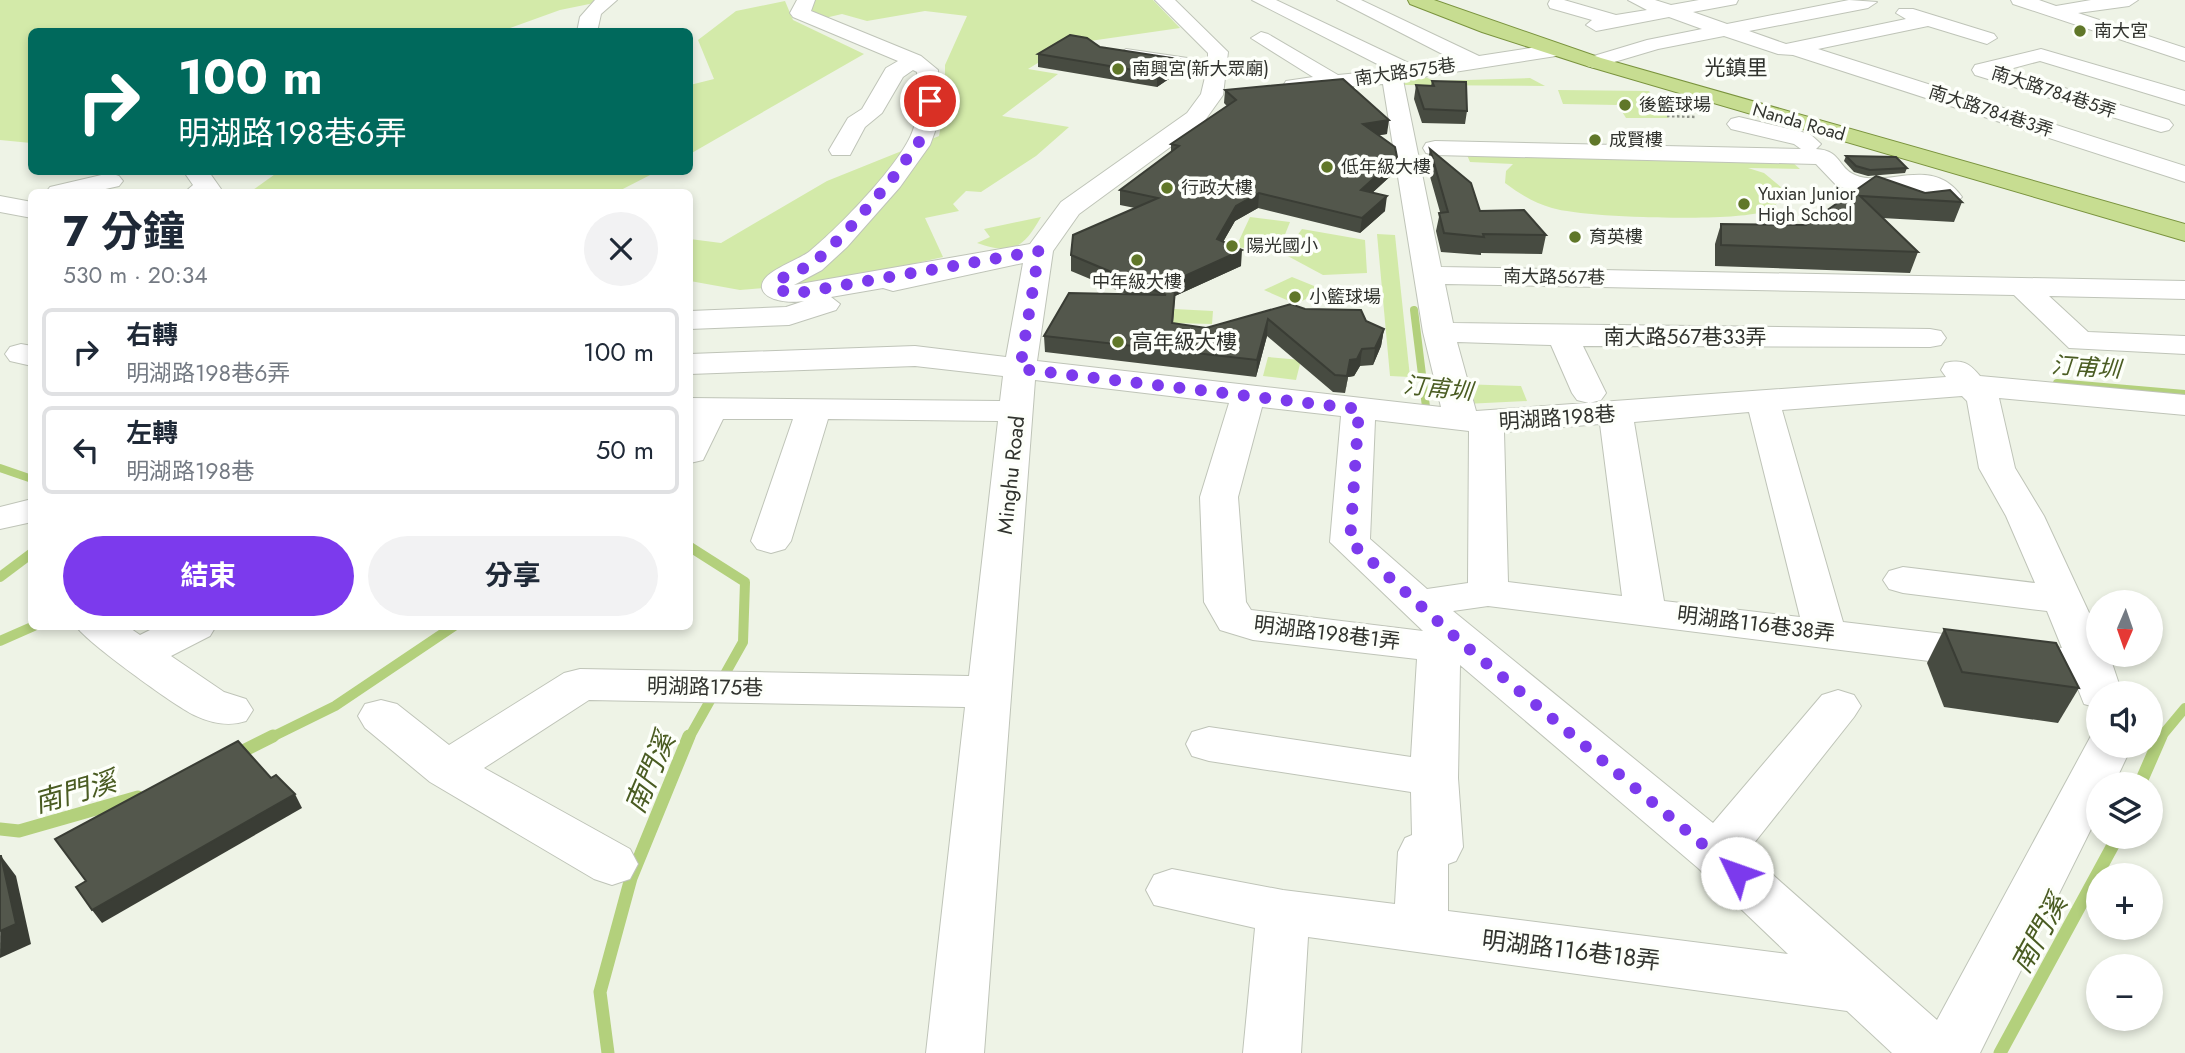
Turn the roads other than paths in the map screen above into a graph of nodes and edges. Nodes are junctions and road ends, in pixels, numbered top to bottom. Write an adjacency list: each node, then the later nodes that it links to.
1 (608, 0): 16 (street)
2 (1261, 0): 29 (street)
3 (1346, 0): 26 (street)
4 (1417, 0): 22 (main road, Nanda Road)
5 (1637, 0): 15 (street)
6 (1729, 0): 15 (street)
7 (2020, 0): 13 (street)
8 (2129, 0): 13 (street)
9 (1172, 1): 28 (street)
10 (1865, 1): 14 (street); 18 (street)
11 (1557, 4): 15 (street)
12 (811, 6): 25 (street)
13 (2049, 9): 14 (street); 19 (street)
14 (1929, 10): 21 (street)
15 (1669, 11): 18 (street)
16 (587, 28)
17 (2173, 29): 19 (street)
18 (1723, 30): 21 (street); 27 (street)
19 (2126, 36): 24 (street)
20 (1261, 38): 30 (street)
21 (1796, 49): 42 (street, 南大路784巷3弄)
22 (1556, 50): 26 (street, 南大路575巷); 27 (main road, Nanda Road)
23 (1101, 51): 28 (street)
24 (2185, 55)
25 (914, 60): 39 (street); 47 (street)
26 (1476, 62): 29 (street, 南大路575巷)
27 (1594, 62): 37 (main road, Nanda Road)
28 (1218, 69): 33 (street, Minghu Road)
29 (1400, 74): 31 (street, 南大路575巷); 48 (street)
30 (1329, 78)
31 (1267, 89)
32 (1239, 92): 33 (street)
33 (1212, 95): 46 (street, Minghu Road)
34 (2185, 98): 36 (street, 南大路784巷5弄)
35 (1739, 124): 40 (street)
36 (2161, 125)
37 (1847, 135): 40 (street); 41 (main road, Nanda Road)
38 (1435, 148): 40 (street)
39 (841, 150)
40 (1817, 151): 41 (street)
41 (1962, 169): 45 (main road, Nanda Road)
42 (2185, 174)
43 (110, 181): 44 (street)
44 (73, 189)
45 (2185, 233)
46 (1039, 251): 47 (street); 58 (street, Minghu Road)
47 (918, 274): 52 (street)
48 (1429, 275): 49 (street, 南大路567巷); 53 (street)
49 (1883, 283): 50 (street, 南大路567巷); 55 (street)
50 (2021, 286): 51 (street, 南大路567巷); 56 (street)
51 (2185, 290)
52 (693, 320)
53 (1439, 332): 54 (street, 南大路567巷33弄); 67 (street)
54 (1563, 336): 55 (street, 南大路567巷33弄); 62 (street)
55 (1930, 338): 59 (street)
56 (2185, 345)
57 (693, 364): 58 (street)
58 (1020, 378): 60 (street, 明湖路198巷); 65 (street); 81 (street, Minghu Road)
59 (1970, 385): 61 (street, 明湖路198巷); 63 (street, 明湖路198巷); 72 (street)
60 (1248, 396): 66 (street, 明湖路198巷); 78 (street, 明湖路198巷1弄)
61 (1763, 401): 62 (street, 明湖路198巷); 77 (street)
62 (1602, 403): 67 (street, 明湖路198巷); 74 (street)
63 (2185, 405)
64 (700, 407): 65 (street); 68 (street)
65 (814, 408): 69 (street)
66 (1359, 409): 67 (street, 明湖路198巷); 73 (street)
67 (1468, 414): 71 (street)
68 (693, 438)
69 (771, 541)
70 (1903, 580): 72 (street)
71 (1488, 593): 73 (street, 明湖路116巷38弄); 74 (street, 明湖路116巷38弄)
72 (2063, 600): 80 (street)
73 (1420, 603): 78 (street)
74 (1645, 610): 77 (street, 明湖路116巷38弄)
75 (102, 630): 79 (street)
76 (187, 630): 79 (street)
77 (1825, 632): 80 (street, 明湖路116巷38弄)
78 (1451, 645): 88 (street); 89 (street)
79 (136, 655): 83 (street)
80 (2096, 680)
81 (988, 692): 87 (street, 明湖路175巷); 95 (street, Minghu Road)
82 (1838, 706): 89 (street)
83 (230, 710)
84 (381, 716): 87 (street)
85 (1209, 744): 88 (street)
86 (2103, 758): 98 (street)
87 (447, 769): 90 (street)
88 (1434, 778): 93 (street)
89 (1716, 855): 94 (street)
90 (612, 864)
91 (1172, 890): 92 (street, 明湖路116巷18弄)
92 (1283, 912): 93 (street, 明湖路116巷18弄); 96 (street)
93 (1421, 930): 94 (street, 明湖路116巷18弄)
94 (1860, 988): 97 (street)
95 (955, 1053)
96 (1272, 1053)
97 (1932, 1053)
98 (1950, 1053)

